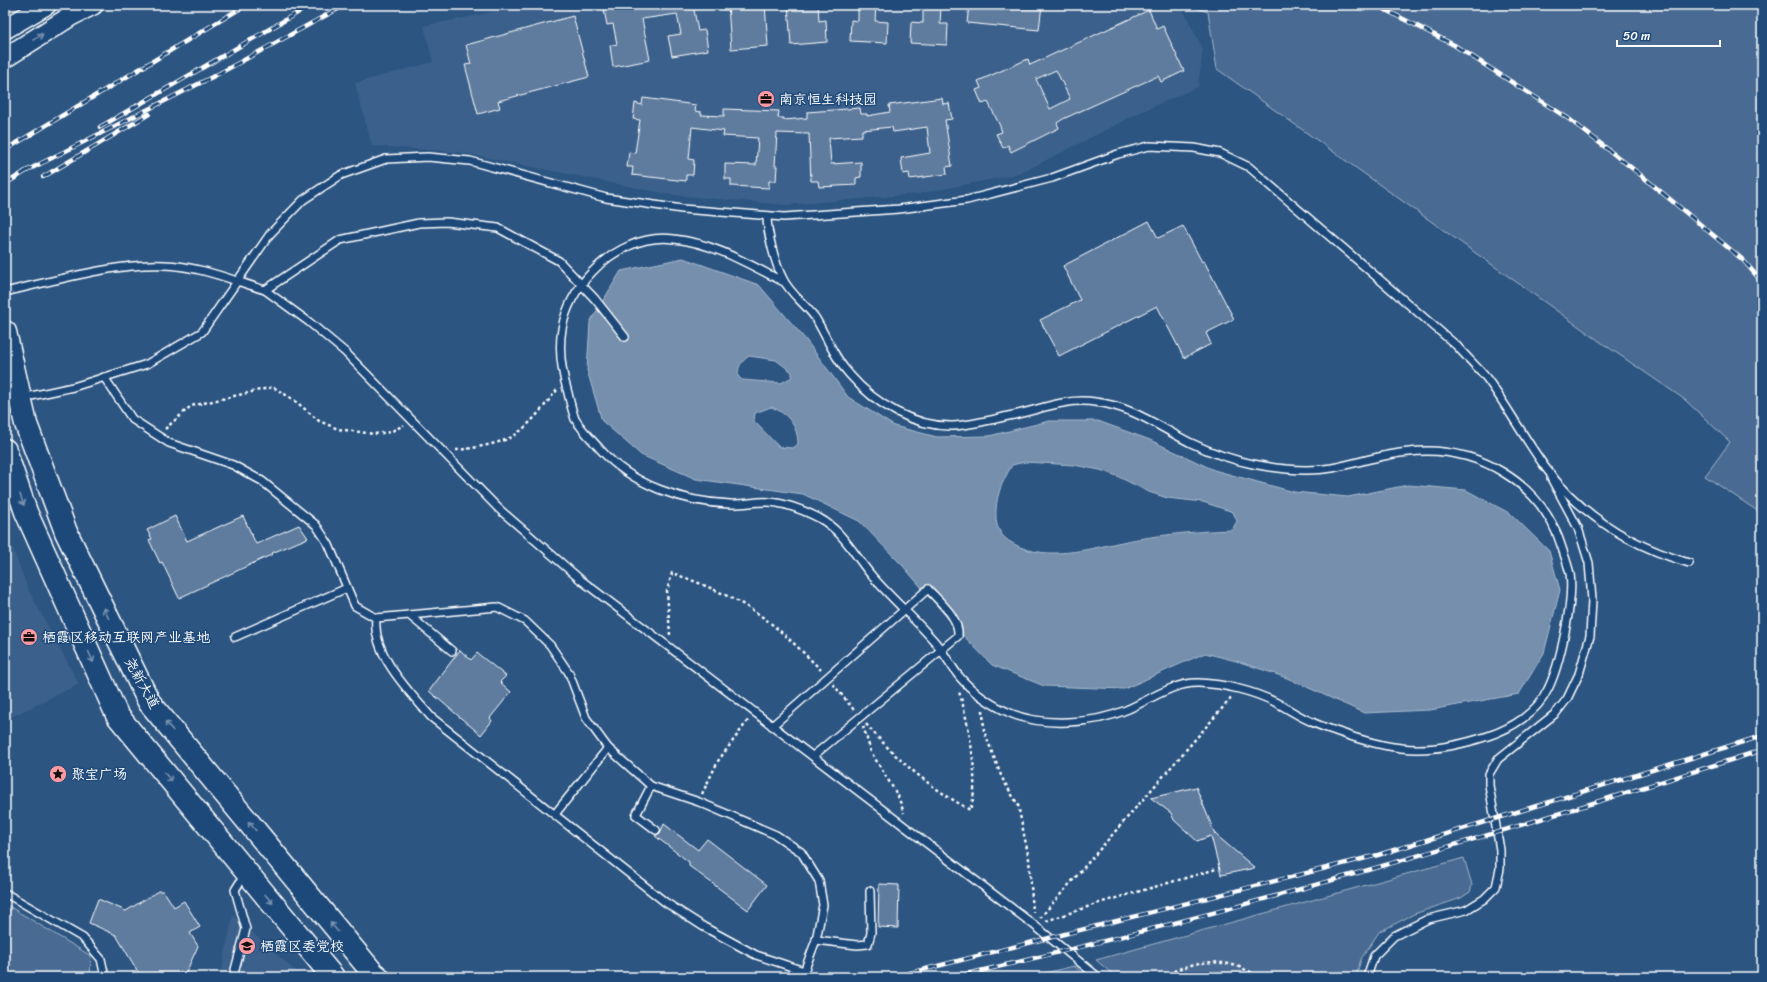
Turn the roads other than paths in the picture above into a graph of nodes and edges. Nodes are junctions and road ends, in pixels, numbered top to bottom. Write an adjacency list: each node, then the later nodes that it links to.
1 (46, 5): 3 (street)
2 (93, 5): 4 (street, one-way to 2)
3 (5, 29)
4 (5, 58)
5 (767, 216): 6 (lane); 7 (lane); 16 (lane)
6 (236, 281): 9 (lane); 10 (lane); 13 (lane)
7 (784, 282): 8 (lane); 23 (lane)
8 (581, 284): 9 (lane); 12 (lane); 19 (lane)
9 (265, 290): 25 (lane)
10 (5, 292)
11 (5, 332): 14 (main road, 尧新大道)
12 (625, 337)
13 (104, 377): 14 (lane); 18 (lane)
14 (20, 399): 39 (main road, 尧新大道, one-way to 14)
15 (5, 450): 31 (main road, one-way to 31)
16 (1546, 467): 17 (lane); 41 (lane)
17 (1689, 563)
18 (347, 588): 21 (lane); 22 (lane)
19 (905, 610): 23 (lane); 23 (lane); 25 (lane)
20 (409, 615): 21 (lane); 24 (lane); 26 (lane)
21 (376, 618): 29 (lane)
22 (235, 637)
23 (942, 649): 27 (lane)
24 (452, 651)
25 (772, 726): 27 (lane)
26 (608, 748): 28 (lane); 29 (lane)
27 (813, 756): 40 (lane)
28 (651, 786): 30 (lane); 34 (lane)
29 (555, 814): 35 (lane)
30 (656, 830)
31 (247, 872): 37 (lane); 38 (main road, one-way to 38)
32 (870, 890): 34 (lane)
33 (5, 893): 36 (lane)
34 (816, 940): 35 (lane)
35 (803, 974)
36 (105, 977)
37 (233, 977)
38 (333, 977)
39 (378, 977)
40 (1098, 977)
41 (1367, 977)

